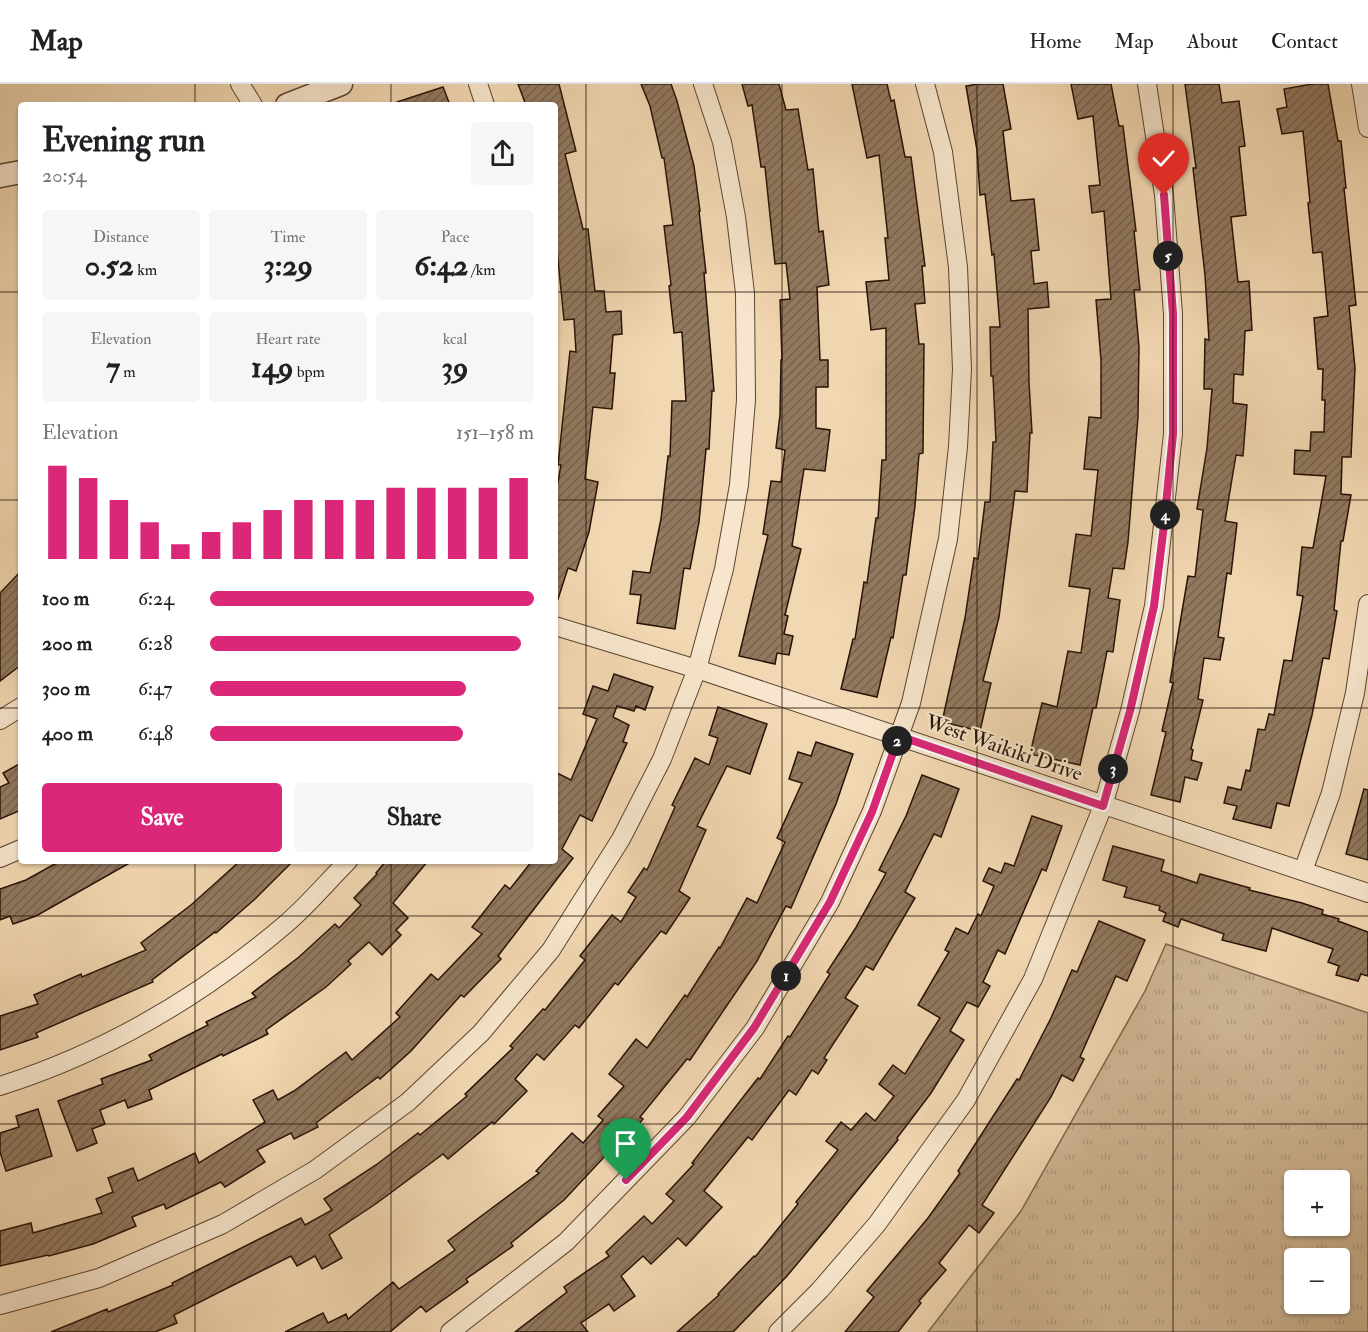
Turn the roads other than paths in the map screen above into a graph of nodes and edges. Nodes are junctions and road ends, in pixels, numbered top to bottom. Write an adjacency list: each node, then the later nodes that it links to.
1 (240, 84): 8 (street)
2 (341, 84): 9 (street)
3 (478, 84): 10 (street)
4 (704, 84): 16 (street)
5 (925, 84): 19 (street)
6 (1147, 84): 20 (street)
7 (1361, 84): 11 (street)
8 (251, 102)
9 (295, 102)
10 (484, 102)
11 (1368, 128)
12 (18, 173): 13 (street)
13 (0, 176)
14 (1368, 604): 24 (street)
15 (558, 627): 16 (street, West Waikiki Drive)
16 (697, 669): 19 (street, West Waikiki Drive); 27 (street)
17 (18, 709): 18 (street)
18 (0, 720)
19 (899, 736): 20 (street, West Waikiki Drive); 28 (street)
20 (1103, 806): 24 (street, West Waikiki Drive); 29 (street)
21 (18, 850): 22 (street)
22 (0, 858)
23 (345, 864): 26 (street)
24 (1303, 871): 25 (street, West Waikiki Drive)
25 (1368, 893)
26 (0, 1086)
27 (0, 1305)
28 (450, 1332)
29 (778, 1332)

